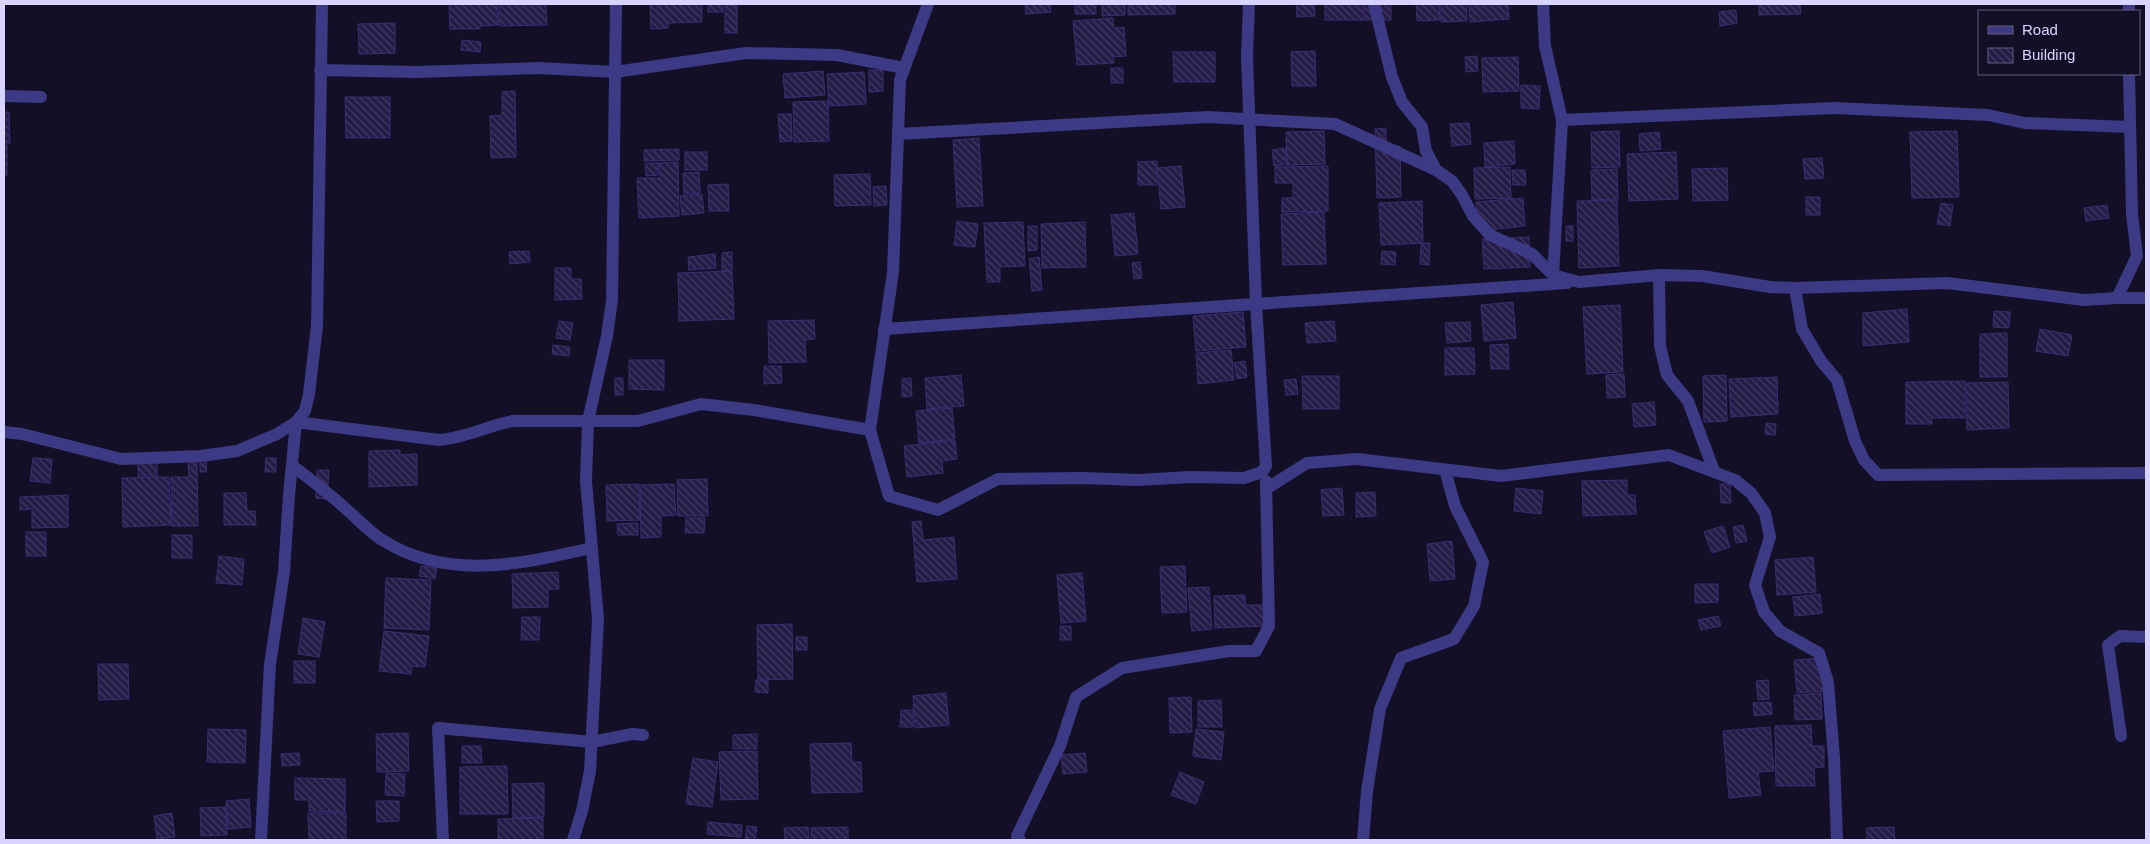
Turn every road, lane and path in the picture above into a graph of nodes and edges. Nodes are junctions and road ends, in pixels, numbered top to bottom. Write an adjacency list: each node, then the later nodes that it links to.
1 (322, 4): 8 (street)
2 (616, 4): 9 (street)
3 (928, 4): 7 (street)
4 (1249, 4): 13 (street)
5 (1374, 4): 17 (street)
6 (1543, 4): 14 (street)
7 (904, 68): 9 (street); 16 (street)
8 (320, 70): 9 (street); 27 (street)
9 (615, 72): 26 (street)
10 (2129, 75): 15 (street)
11 (4, 96): 12 (street)
12 (41, 97)
13 (1250, 119): 16 (street); 17 (street); 24 (street)
14 (1562, 120): 15 (street); 18 (street)
15 (2130, 127): 22 (street)
16 (898, 134): 25 (street)
17 (1436, 170): 18 (street)
18 (1553, 275): 20 (street)
19 (1659, 275): 20 (street); 21 (street); 33 (street)
20 (1579, 282): 24 (street)
21 (1795, 288): 22 (street); 34 (street)
22 (2117, 298): 23 (street)
23 (2146, 298)
24 (1256, 304): 25 (street); 31 (street)
25 (884, 329): 28 (street)
26 (588, 421): 27 (street); 28 (street); 36 (street)
27 (296, 422): 29 (street); 30 (street)
28 (870, 430): 31 (street)
29 (4, 432)
30 (293, 466): 36 (street); 41 (street)
31 (1266, 466): 35 (street)
32 (1445, 470): 33 (street); 35 (street); 45 (street)
33 (1714, 471): 46 (street)
34 (2146, 473)
35 (1266, 489): 44 (street)
36 (591, 548): 40 (street)
37 (2146, 637): 39 (street)
38 (643, 735): 40 (street)
39 (2120, 736)
40 (592, 742): 42 (street); 43 (street)
41 (261, 840)
42 (443, 840)
43 (573, 840)
44 (1020, 840)
45 (1363, 840)
46 (1837, 840)

